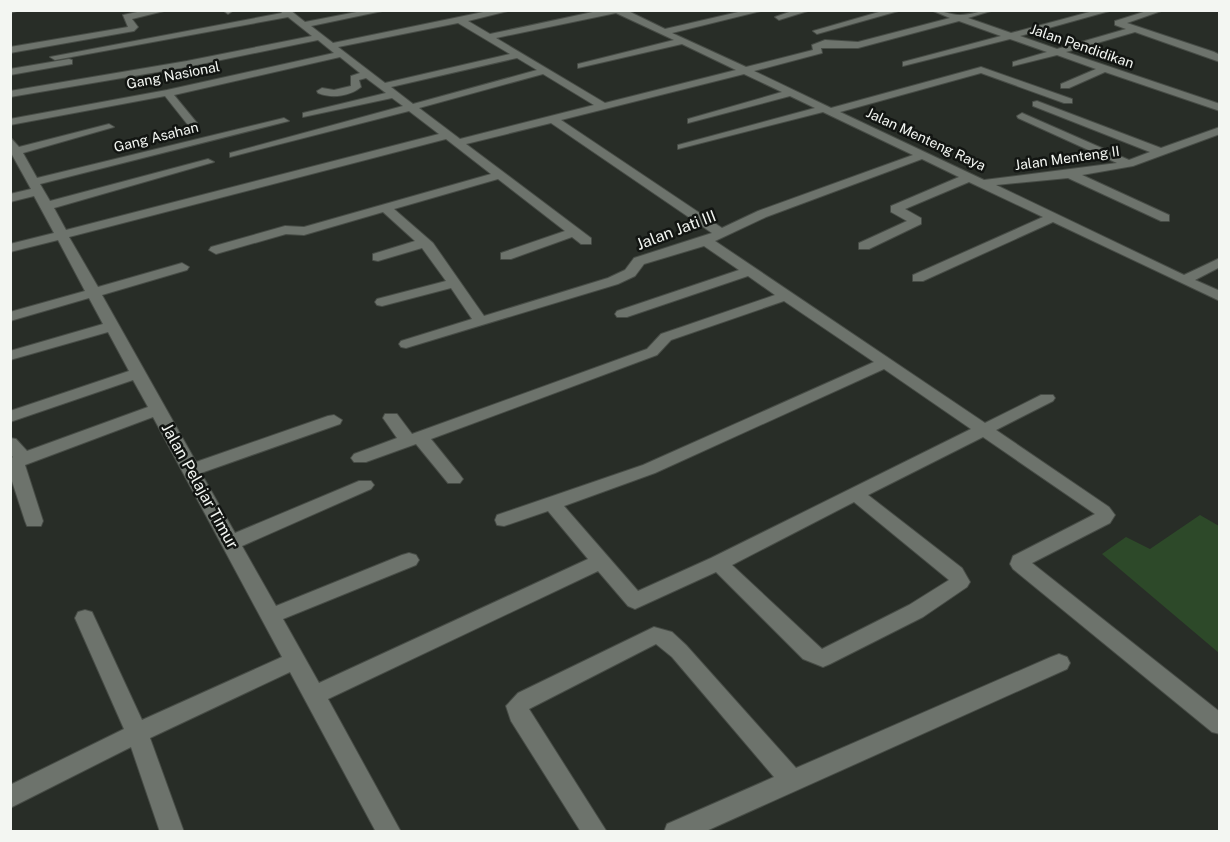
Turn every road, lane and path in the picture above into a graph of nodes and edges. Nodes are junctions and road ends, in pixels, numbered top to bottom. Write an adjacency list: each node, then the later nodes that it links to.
1 (16, 10): 14 (street)
2 (164, 10): 31 (street)
3 (326, 10): 16 (street)
4 (383, 10): 21 (street)
5 (508, 10): 15 (street)
6 (617, 10): 25 (street, Jalan Menteng Raya); 28 (street)
7 (761, 10): 25 (street)
8 (807, 10): 18 (street)
9 (898, 10): 23 (street)
10 (934, 10): 19 (street, Jalan Pendidikan)
11 (990, 10): 19 (street)
12 (1109, 10): 26 (street)
13 (1160, 10): 22 (street)
14 (10, 11)
15 (478, 13): 20 (street)
16 (289, 14): 21 (street); 37 (street)
17 (1052, 16): 24 (street)
18 (779, 17)
19 (959, 19): 24 (street, Jalan Pendidikan); 42 (street)
20 (460, 20): 28 (street); 30 (street)
21 (304, 26): 27 (street)
22 (1134, 29): 32 (street); 36 (street)
23 (817, 31)
24 (997, 31): 26 (street, Jalan Pendidikan)
25 (663, 32): 29 (street, Jalan Menteng Raya)
26 (1014, 36): 32 (street, Jalan Pendidikan); 38 (street)
27 (318, 37): 30 (street); 46 (street)
28 (489, 37): 34 (street)
29 (683, 41): 40 (street); 42 (street, Jalan Menteng Raya)
30 (331, 46): 33 (street)
31 (10, 50)
32 (1056, 51): 39 (street); 41 (street, Jalan Pendidikan)
33 (342, 54): 45 (street); 50 (street, Gang Nasional)
34 (518, 55): 43 (street); 47 (street)
35 (92, 58): 37 (street)
36 (1220, 59)
37 (58, 60): 44 (street); 46 (street)
38 (906, 64)
39 (1016, 64)
40 (581, 66)
41 (1105, 68): 48 (street); 58 (street, Jalan Pendidikan)
42 (745, 70): 51 (street, Jalan Menteng Raya); 56 (street)
43 (545, 71): 56 (street); 57 (street)
44 (10, 72)
45 (368, 74): 47 (street); 49 (street)
46 (73, 83): 52 (street)
47 (384, 86): 53 (street)
48 (1065, 86)
49 (322, 91)
50 (167, 93): 65 (street, Gang Nasional); 66 (street)
51 (792, 93): 59 (street, Jalan Menteng Raya); 64 (street)
52 (10, 94)
53 (394, 94): 57 (street); 60 (street)
54 (1068, 101): 59 (street)
55 (1037, 104): 73 (street)
56 (601, 105): 62 (street)
57 (410, 106): 69 (street); 74 (street)
58 (1220, 108)
59 (828, 110): 72 (street); 75 (street, Jalan Menteng Raya)
60 (307, 115)
61 (1022, 116): 77 (street)
62 (551, 118): 70 (street); 88 (street)
63 (284, 121): 82 (street, Gang Asahan)
64 (692, 121)
65 (10, 122)
66 (192, 123)
67 (109, 127): 71 (street)
68 (1220, 129): 73 (street, Jalan Menteng II)
69 (448, 135): 70 (street); 89 (street)
70 (458, 143): 79 (street)
71 (13, 146): 82 (street, Jalan Pelajar Timur)
72 (682, 147)
73 (1160, 152): 77 (street, Jalan Menteng II)
74 (234, 155)
75 (924, 155): 80 (street, Jalan Menteng Raya); 88 (street, Jalan Jati III)
76 (208, 162): 82 (street)
77 (1129, 164): 78 (street, Jalan Menteng II)
78 (1070, 174): 81 (street, Jalan Menteng II); 86 (street)
79 (501, 175): 84 (street); 87 (street)
80 (970, 177): 81 (street, Jalan Menteng Raya); 93 (street)
81 (984, 183): 85 (street, Jalan Menteng Raya)
82 (40, 193): 83 (street); 89 (street, Jalan Pelajar Timur)
83 (10, 198)
84 (385, 208): 92 (street); 95 (street)
85 (1054, 217): 101 (street); 102 (street, Jalan Menteng Raya)
86 (1165, 218)
87 (574, 232): 90 (street); 96 (street)
88 (720, 233): 91 (street, Jalan Jati III)
89 (63, 235): 94 (street); 104 (street, Jalan Pelajar Timur)
90 (586, 241)
91 (706, 241): 100 (street); 110 (street, Jalan Jati III)
92 (424, 243): 97 (street); 103 (street)
93 (864, 246)
94 (10, 248)
95 (216, 250)
96 (506, 256)
97 (378, 257)
98 (1220, 262): 102 (street)
99 (182, 267): 104 (street)
100 (748, 271): 105 (street); 108 (street)
101 (918, 278)
102 (1184, 280): 106 (street, Jalan Menteng Raya)
103 (454, 283): 107 (street); 110 (street)
104 (94, 293): 109 (street); 111 (street, Jalan Pelajar Timur)
105 (784, 296): 114 (street); 122 (street)
106 (1220, 297)
107 (382, 302)
108 (622, 314)
109 (10, 317)
110 (481, 321): 112 (street, Jalan Jati III)
111 (112, 326): 113 (street); 115 (street, Jalan Pelajar Timur)
112 (406, 344)
113 (10, 356)
114 (885, 363): 121 (street); 130 (street)
115 (138, 373): 117 (street, Jalan Pelajar Timur); 118 (street)
116 (1047, 398): 121 (street)
117 (158, 409): 124 (street); 126 (street, Jalan Pelajar Timur)
118 (10, 417)
119 (392, 418): 122 (street)
120 (334, 420): 126 (street)
121 (983, 430): 129 (street); 142 (street)
122 (415, 438): 125 (street); 127 (street)
123 (10, 443): 124 (street)
124 (24, 458): 132 (street)
125 (360, 458)
126 (191, 470): 133 (street, Jalan Pelajar Timur)
127 (454, 479)
128 (365, 485): 133 (street)
129 (855, 494): 136 (street); 136 (street)
130 (551, 503): 131 (street); 135 (street)
131 (504, 520)
132 (34, 521)
133 (231, 543): 137 (street, Jalan Pelajar Timur)
134 (409, 560): 137 (street)
135 (601, 561): 136 (street); 141 (street)
136 (718, 563)
137 (271, 616): 139 (street, Jalan Pelajar Timur)
138 (85, 618): 143 (street)
139 (295, 660): 141 (street, Jalan Pelajar Timur); 143 (street)
140 (1059, 663): 144 (street)
141 (314, 695): 147 (street, Jalan Pelajar Timur)
142 (1220, 725)
143 (137, 733): 145 (street); 146 (street)
144 (793, 782): 148 (street); 149 (street)
145 (10, 797)
146 (172, 831)
147 (389, 831)
148 (595, 831)
149 (676, 831)

